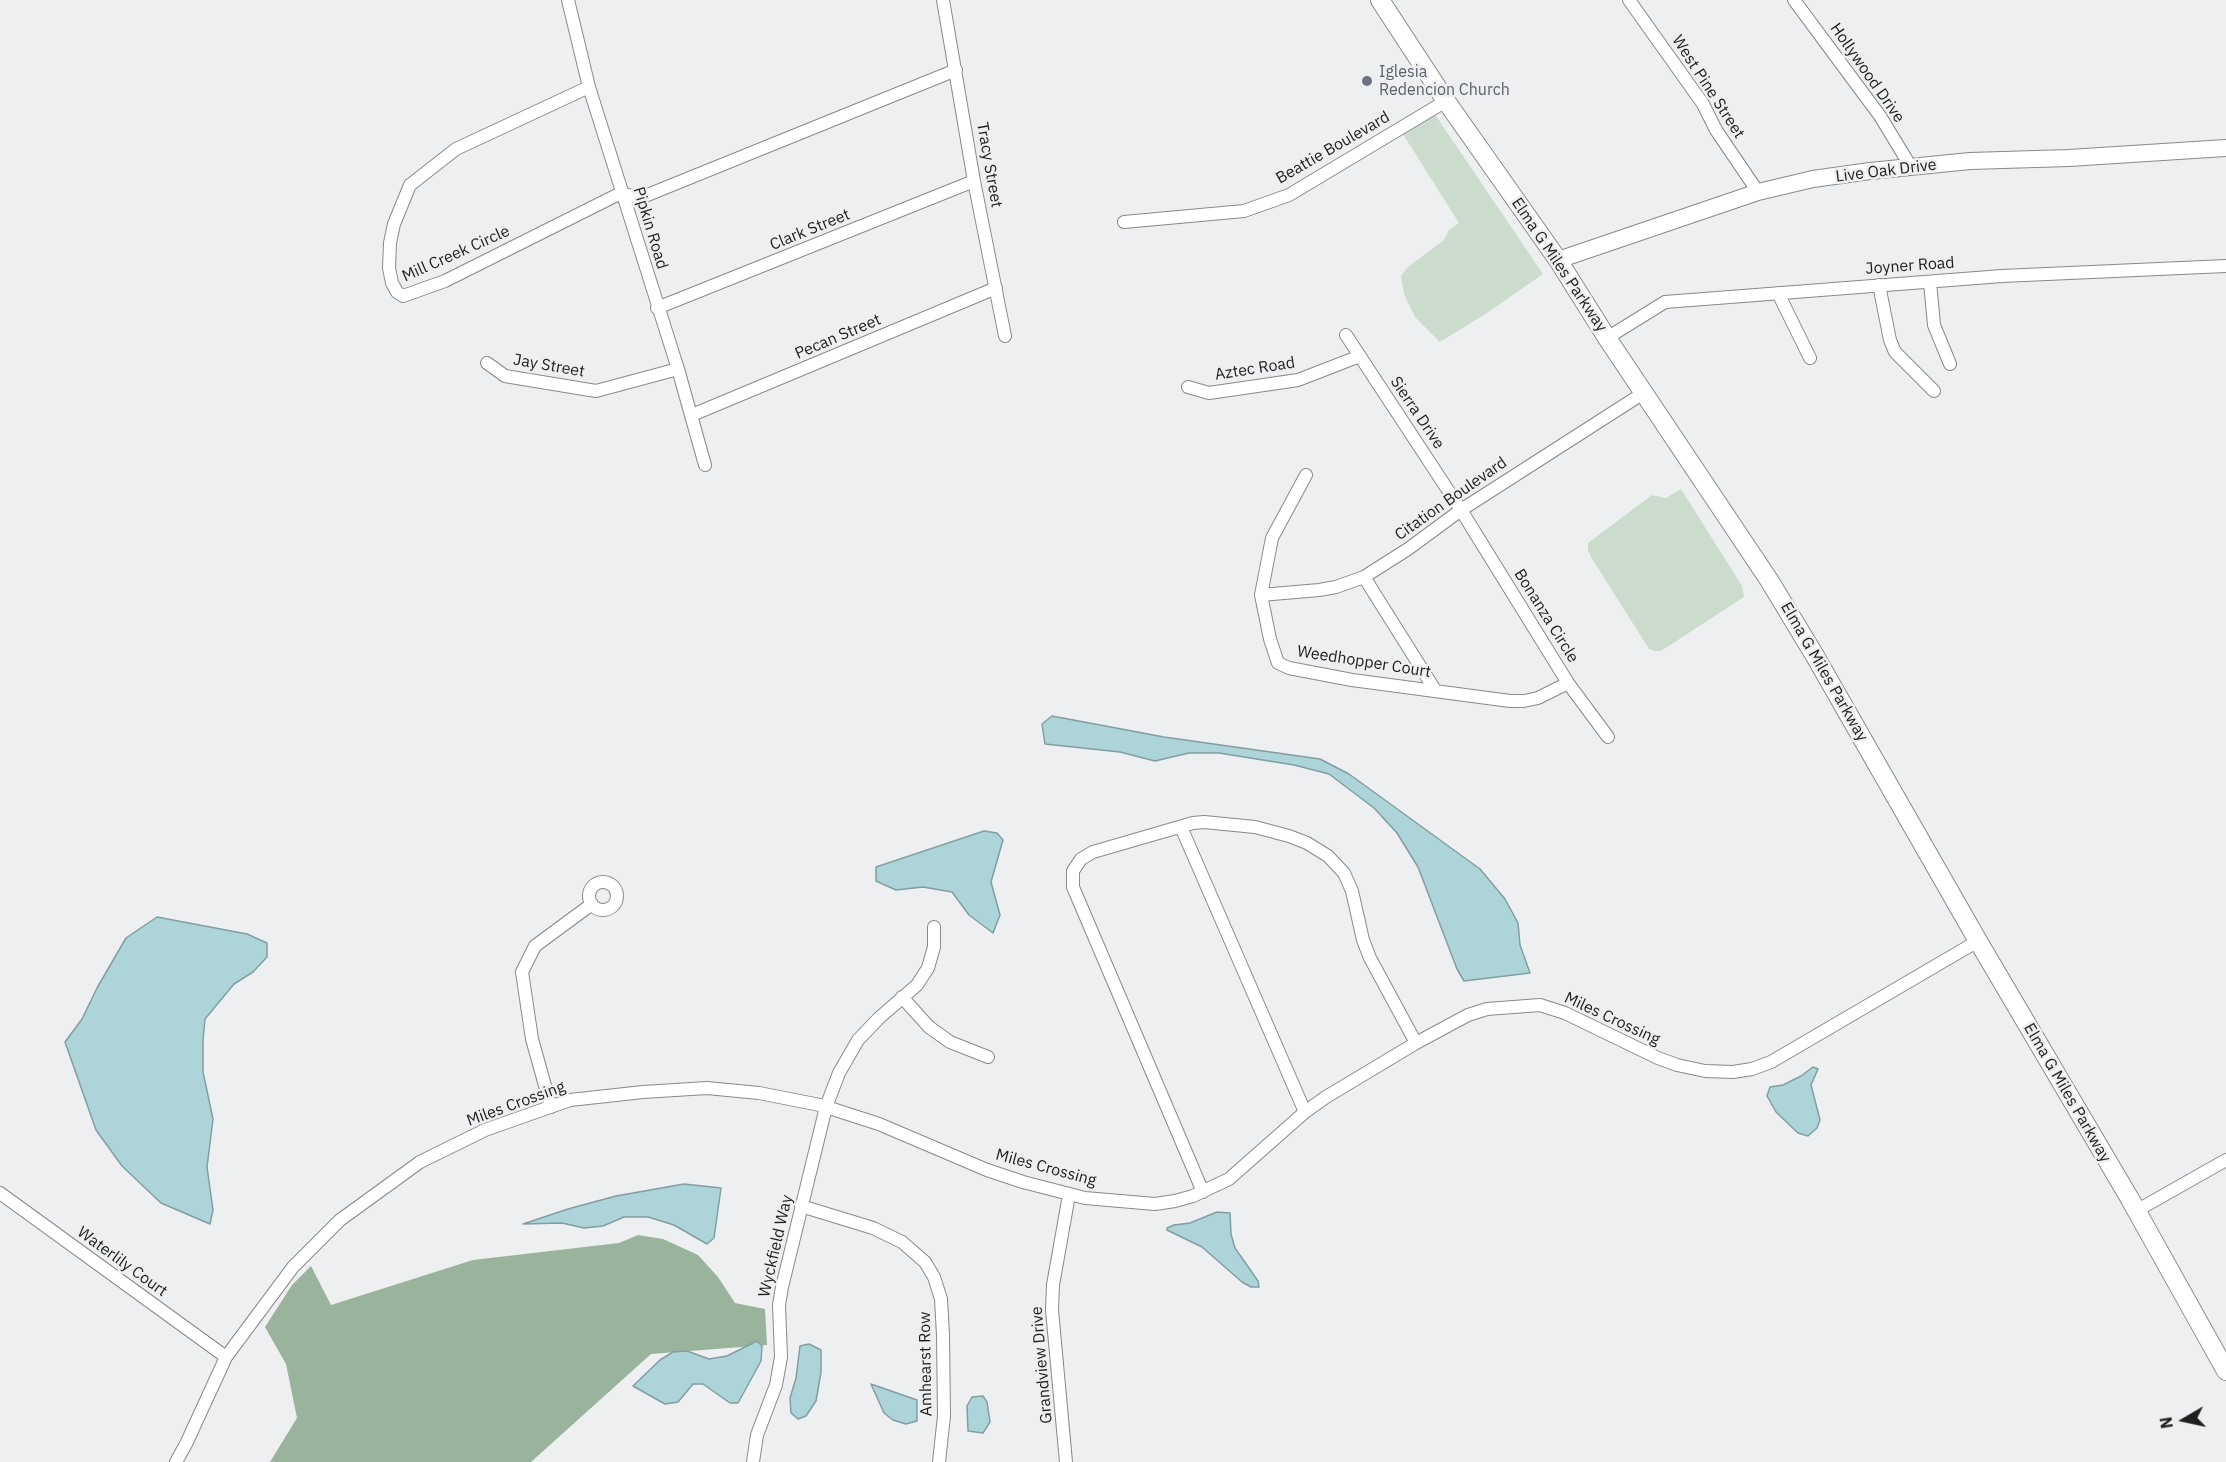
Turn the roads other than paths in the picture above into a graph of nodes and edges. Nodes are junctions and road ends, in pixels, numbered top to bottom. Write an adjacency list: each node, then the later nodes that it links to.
1 (568, 0): 7 (street, Pipkin Road)
2 (943, 0): 6 (street, Tracy Street)
3 (1380, 0): 8 (main road, Elma G Miles Parkway)
4 (1629, 0): 12 (street, West Pine Street)
5 (1794, 0): 10 (street, Hollywood Drive)
6 (956, 70): 11 (street, Tracy Street); 13 (street)
7 (589, 87): 13 (street, Pipkin Road); 13 (street, Mill Creek Circle)
8 (1446, 100): 14 (street, Beattie Boulevard); 15 (main road, Elma G Miles Parkway)
9 (2226, 148): 10 (street, Live Oak Drive)
10 (1911, 166): 12 (street, Live Oak Drive)
11 (975, 182): 19 (street, Tracy Street); 21 (street, Clark Street)
12 (1758, 192): 15 (street, Live Oak Drive)
13 (621, 193): 21 (street, Pipkin Road)
14 (1124, 222)
15 (1558, 260): 24 (main road, Elma G Miles Parkway)
16 (2226, 266): 17 (street, Joyner Road)
17 (1930, 282): 18 (street, Joyner Road); 28 (street)
18 (1879, 285): 20 (street, Joyner Road); 31 (street)
19 (996, 288): 23 (street, Tracy Street); 33 (street, Pecan Street)
20 (1778, 293): 24 (street, Joyner Road); 26 (street)
21 (657, 308): 29 (street, Pipkin Road)
22 (1346, 335): 25 (street, Sierra Drive)
23 (1005, 336)
24 (1607, 338): 32 (main road, Elma G Miles Parkway)
25 (1360, 356): 30 (street, Aztec Road); 36 (street, Sierra Drive)
26 (1810, 358)
27 (487, 363): 29 (street, Jay Street)
28 (1950, 364)
29 (678, 369): 33 (street, Pipkin Road)
30 (1188, 387)
31 (1934, 391)
32 (1645, 392): 36 (street, Citation Boulevard); 45 (main road, Elma G Miles Parkway)
33 (692, 416): 34 (street, Pipkin Road)
34 (705, 465)
35 (1306, 475): 38 (street, Weedhopper Court)
36 (1461, 510): 37 (street, Citation Boulevard); 39 (street, Bonanza Circle)
37 (1364, 577): 38 (street, Citation Boulevard); 40 (street)
38 (1261, 595): 40 (street, Weedhopper Court)
39 (1568, 683): 40 (street, Weedhopper Court); 41 (street, Bonanza Circle)
40 (1435, 690)
41 (1608, 737)
42 (1181, 826): 47 (street); 51 (street); 53 (street)
43 (592, 904): 49 (street)
44 (934, 927): 46 (street, Wyckfield Way)
45 (1978, 941): 47 (street, Miles Crossing); 57 (main road, Elma G Miles Parkway)
46 (902, 997): 48 (street); 50 (street, Wyckfield Way)
47 (1416, 1043): 51 (street, Miles Crossing)
48 (988, 1057)
49 (551, 1107): 50 (street, Miles Crossing); 58 (street, Miles Crossing)
50 (826, 1107): 54 (street, Miles Crossing); 56 (street, Wyckfield Way)
51 (1305, 1113): 53 (street, Miles Crossing)
52 (2226, 1160): 57 (street)
53 (1203, 1192): 54 (street, Miles Crossing)
54 (1069, 1195): 63 (street, Grandview Drive)
55 (2, 1200): 58 (street, Waterlily Court)
56 (801, 1206): 61 (street, Wyckfield Way); 62 (street, Amhearst Row)
57 (2136, 1211): 59 (main road, Elma G Miles Parkway)
58 (226, 1357): 60 (street, Miles Crossing)
59 (2226, 1371)
60 (176, 1462)
61 (753, 1462)
62 (939, 1462)
63 (1066, 1462)

